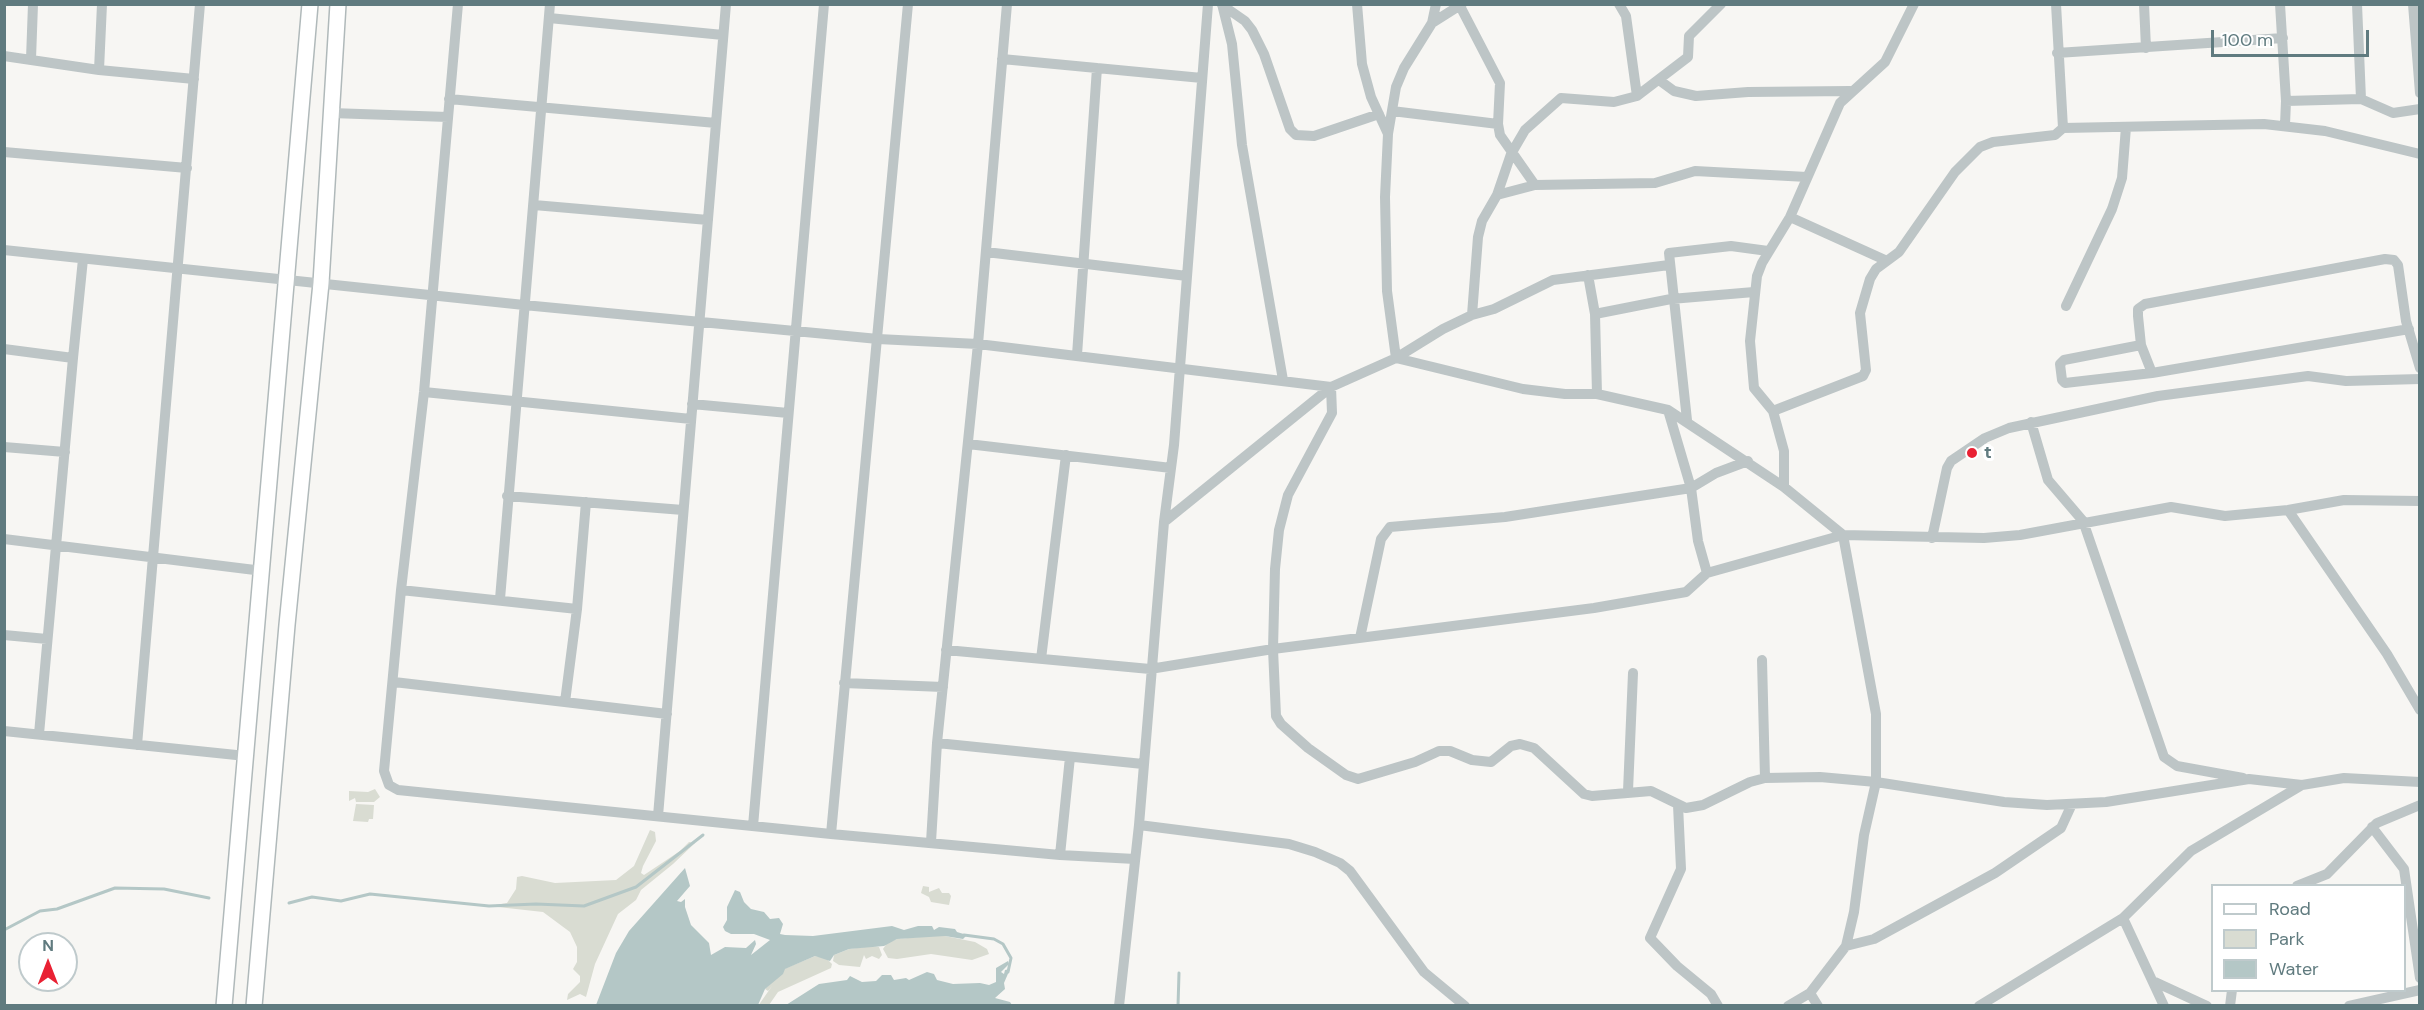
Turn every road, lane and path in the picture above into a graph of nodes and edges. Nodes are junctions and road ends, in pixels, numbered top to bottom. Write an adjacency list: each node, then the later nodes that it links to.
1 (33, 4): 33 (street)
2 (102, 4): 35 (street)
3 (200, 4): 37 (street)
4 (310, 4): 77 (main road)
5 (338, 4): 48 (main road)
6 (458, 4): 42 (street)
7 (550, 4): 25 (street)
8 (726, 4): 27 (street)
9 (824, 4): 88 (street)
10 (908, 4): 89 (street)
11 (1006, 4): 32 (street)
12 (1208, 4): 36 (street)
13 (1222, 4): 49 (street); 100 (street)
14 (1357, 4): 49 (street)
15 (1436, 4): 26 (street)
16 (1619, 4): 41 (street)
17 (1721, 4): 38 (street)
18 (1914, 4): 39 (street)
19 (2056, 4): 30 (street)
20 (2144, 4): 29 (street)
21 (2280, 4): 28 (street)
22 (2356, 4): 43 (street)
23 (2413, 4): 40 (street)
24 (1461, 5): 26 (street); 52 (street)
25 (549, 18): 27 (street); 45 (street)
26 (1432, 22): 47 (street)
27 (723, 35): 51 (street)
28 (2283, 38): 29 (street); 44 (street)
29 (2146, 48): 30 (street)
30 (2057, 53): 55 (street)
31 (4, 56): 33 (street)
32 (1002, 59): 34 (street); 69 (street)
33 (31, 60): 35 (street)
34 (1097, 68): 36 (street); 72 (street)
35 (99, 70): 37 (street)
36 (1202, 78): 76 (street)
37 (194, 79): 60 (street)
38 (1659, 80): 39 (street); 41 (street)
39 (1850, 91): 61 (street)
40 (2420, 93)
41 (1636, 96): 58 (street)
42 (449, 99): 45 (street); 50 (street)
43 (2361, 99): 44 (street); 46 (street)
44 (2286, 101): 53 (street)
45 (542, 107): 51 (street); 64 (street)
46 (2420, 110)
47 (1392, 111): 52 (street); 56 (street)
48 (331, 113): 50 (street); 78 (main road)
49 (1379, 114): 56 (street)
50 (448, 117): 80 (street)
51 (716, 123): 66 (street)
52 (1498, 124): 58 (street)
53 (2285, 125): 54 (street); 59 (street)
54 (2126, 127): 55 (street); 83 (street)
55 (2063, 128): 71 (street)
56 (1388, 134): 95 (street)
57 (4, 152): 60 (street)
58 (1511, 154): 62 (street); 63 (street)
59 (2420, 154)
60 (188, 168): 74 (street)
61 (1807, 177): 62 (street); 65 (street)
62 (1535, 185): 63 (street)
63 (1497, 195): 85 (street)
64 (534, 206): 66 (street); 82 (street)
65 (1790, 217): 68 (street); 71 (street)
66 (708, 220): 86 (street)
67 (4, 250): 70 (street)
68 (1768, 251): 73 (street); 79 (street)
69 (986, 252): 72 (street); 90 (street)
70 (82, 259): 74 (street); 94 (street)
71 (1886, 260): 107 (street)
72 (1084, 264): 76 (street); 93 (street)
73 (1669, 265): 75 (street); 81 (street)
74 (178, 270): 77 (street); 131 (street)
75 (1588, 275): 84 (street); 85 (street)
76 (1187, 276): 96 (street)
77 (287, 279): 78 (street); 132 (main road)
78 (321, 283): 80 (street); 138 (main road)
79 (1754, 292): 81 (street); 107 (street)
80 (434, 294): 82 (street); 102 (street)
81 (1671, 299): 84 (street); 110 (street)
82 (524, 305): 86 (street); 104 (street)
83 (2066, 306)
84 (1595, 314): 103 (street)
85 (1472, 315): 95 (street)
86 (700, 321): 88 (street); 105 (street)
87 (2409, 329): 91 (street); 97 (street); 98 (street)
88 (795, 331): 89 (street); 108 (street)
89 (878, 339): 90 (street); 149 (street)
90 (978, 344): 93 (street); 112 (street)
91 (2141, 345): 98 (street); 98 (street)
92 (4, 349): 94 (street)
93 (1077, 355): 96 (street)
94 (73, 358): 114 (street)
95 (1396, 358): 101 (street); 103 (street)
96 (1179, 367): 100 (street); 117 (street)
97 (2420, 368)
98 (2152, 373)
99 (2420, 379): 111 (street)
100 (1283, 380): 101 (street)
101 (1331, 387): 126 (street); 142 (street)
102 (424, 392): 104 (street); 134 (street)
103 (1597, 394): 106 (street)
104 (516, 400): 109 (street); 120 (street)
105 (692, 404): 108 (street); 109 (street)
106 (1668, 410): 110 (street); 119 (street)
107 (1773, 411): 118 (street)
108 (788, 413): 172 (street)
109 (691, 419): 123 (street)
110 (1687, 420): 116 (street)
111 (2031, 422): 125 (street); 128 (street)
112 (968, 444): 115 (street); 143 (street)
113 (4, 447): 114 (street)
114 (65, 452): 130 (street)
115 (1066, 456): 117 (street); 144 (street)
116 (1748, 461): 118 (street); 119 (street)
117 (1171, 468): 126 (street)
118 (1784, 487): 127 (street)
119 (1691, 488): 133 (street); 140 (street)
120 (507, 496): 122 (street); 135 (street)
121 (2420, 501): 124 (street)
122 (586, 502): 123 (street); 136 (street)
123 (683, 510): 153 (street)
124 (2288, 510): 125 (street); 152 (street)
125 (2083, 521): 128 (street); 162 (street)
126 (1164, 522): 146 (street)
127 (1843, 535): 128 (street); 133 (street); 163 (street)
128 (1932, 538)
129 (4, 539): 130 (street)
130 (57, 545): 131 (street); 141 (street)
131 (152, 558): 132 (street); 157 (street)
132 (263, 571): 137 (main road)
133 (1707, 573): 140 (street)
134 (401, 590): 135 (street); 148 (street)
135 (500, 599): 136 (street)
136 (577, 609): 151 (street)
137 (259, 623): 138 (main road); 158 (main road)
138 (287, 625): 186 (main road)
139 (4, 635): 141 (street)
140 (1360, 638): 142 (street)
141 (47, 639): 155 (street)
142 (1274, 649): 146 (street); 166 (street)
143 (946, 650): 144 (street); 150 (street)
144 (1041, 659): 146 (street)
145 (1762, 660): 161 (street)
146 (1150, 669): 160 (street)
147 (1633, 673): 166 (street)
148 (394, 682): 151 (street); 170 (street)
149 (844, 683): 150 (street); 174 (street)
150 (943, 687): 156 (street)
151 (565, 702): 153 (street)
152 (2420, 710)
153 (667, 714): 170 (street)
154 (4, 731): 155 (street)
155 (39, 734): 157 (street)
156 (937, 742): 159 (street); 175 (street)
157 (137, 745): 158 (street)
158 (246, 756): 185 (main road)
159 (1070, 757): 160 (street); 176 (street)
160 (1143, 764): 171 (street)
161 (1765, 778): 163 (street); 169 (street)
162 (2249, 779): 165 (street); 167 (street)
163 (1876, 782): 167 (street); 180 (street)
164 (2420, 782): 165 (street)
165 (2302, 785): 179 (street)
166 (1628, 791): 169 (street)
167 (2072, 804): 180 (street)
168 (2420, 804): 173 (street)
169 (1678, 805): 189 (street)
170 (658, 816): 172 (street)
171 (1139, 825): 177 (street); 188 (street)
172 (753, 826): 174 (street)
173 (2372, 827): 178 (street); 181 (street)
174 (831, 834): 175 (street)
175 (931, 842): 176 (street)
176 (1060, 855): 177 (street)
177 (1135, 859): 187 (street)
178 (2300, 884)
179 (2122, 918): 182 (street); 192 (street)
180 (1846, 946): 184 (street)
181 (2420, 978)
182 (2155, 982): 193 (street); 194 (street)
183 (2420, 990): 195 (street)
184 (1810, 993): 190 (street); 191 (street)
185 (224, 1005)
186 (254, 1005)
187 (1119, 1005)
188 (1465, 1005)
189 (1718, 1005)
190 (1788, 1005)
191 (1818, 1005)
192 (1979, 1005)
193 (2164, 1005)
194 (2207, 1005)
195 (2349, 1005)

